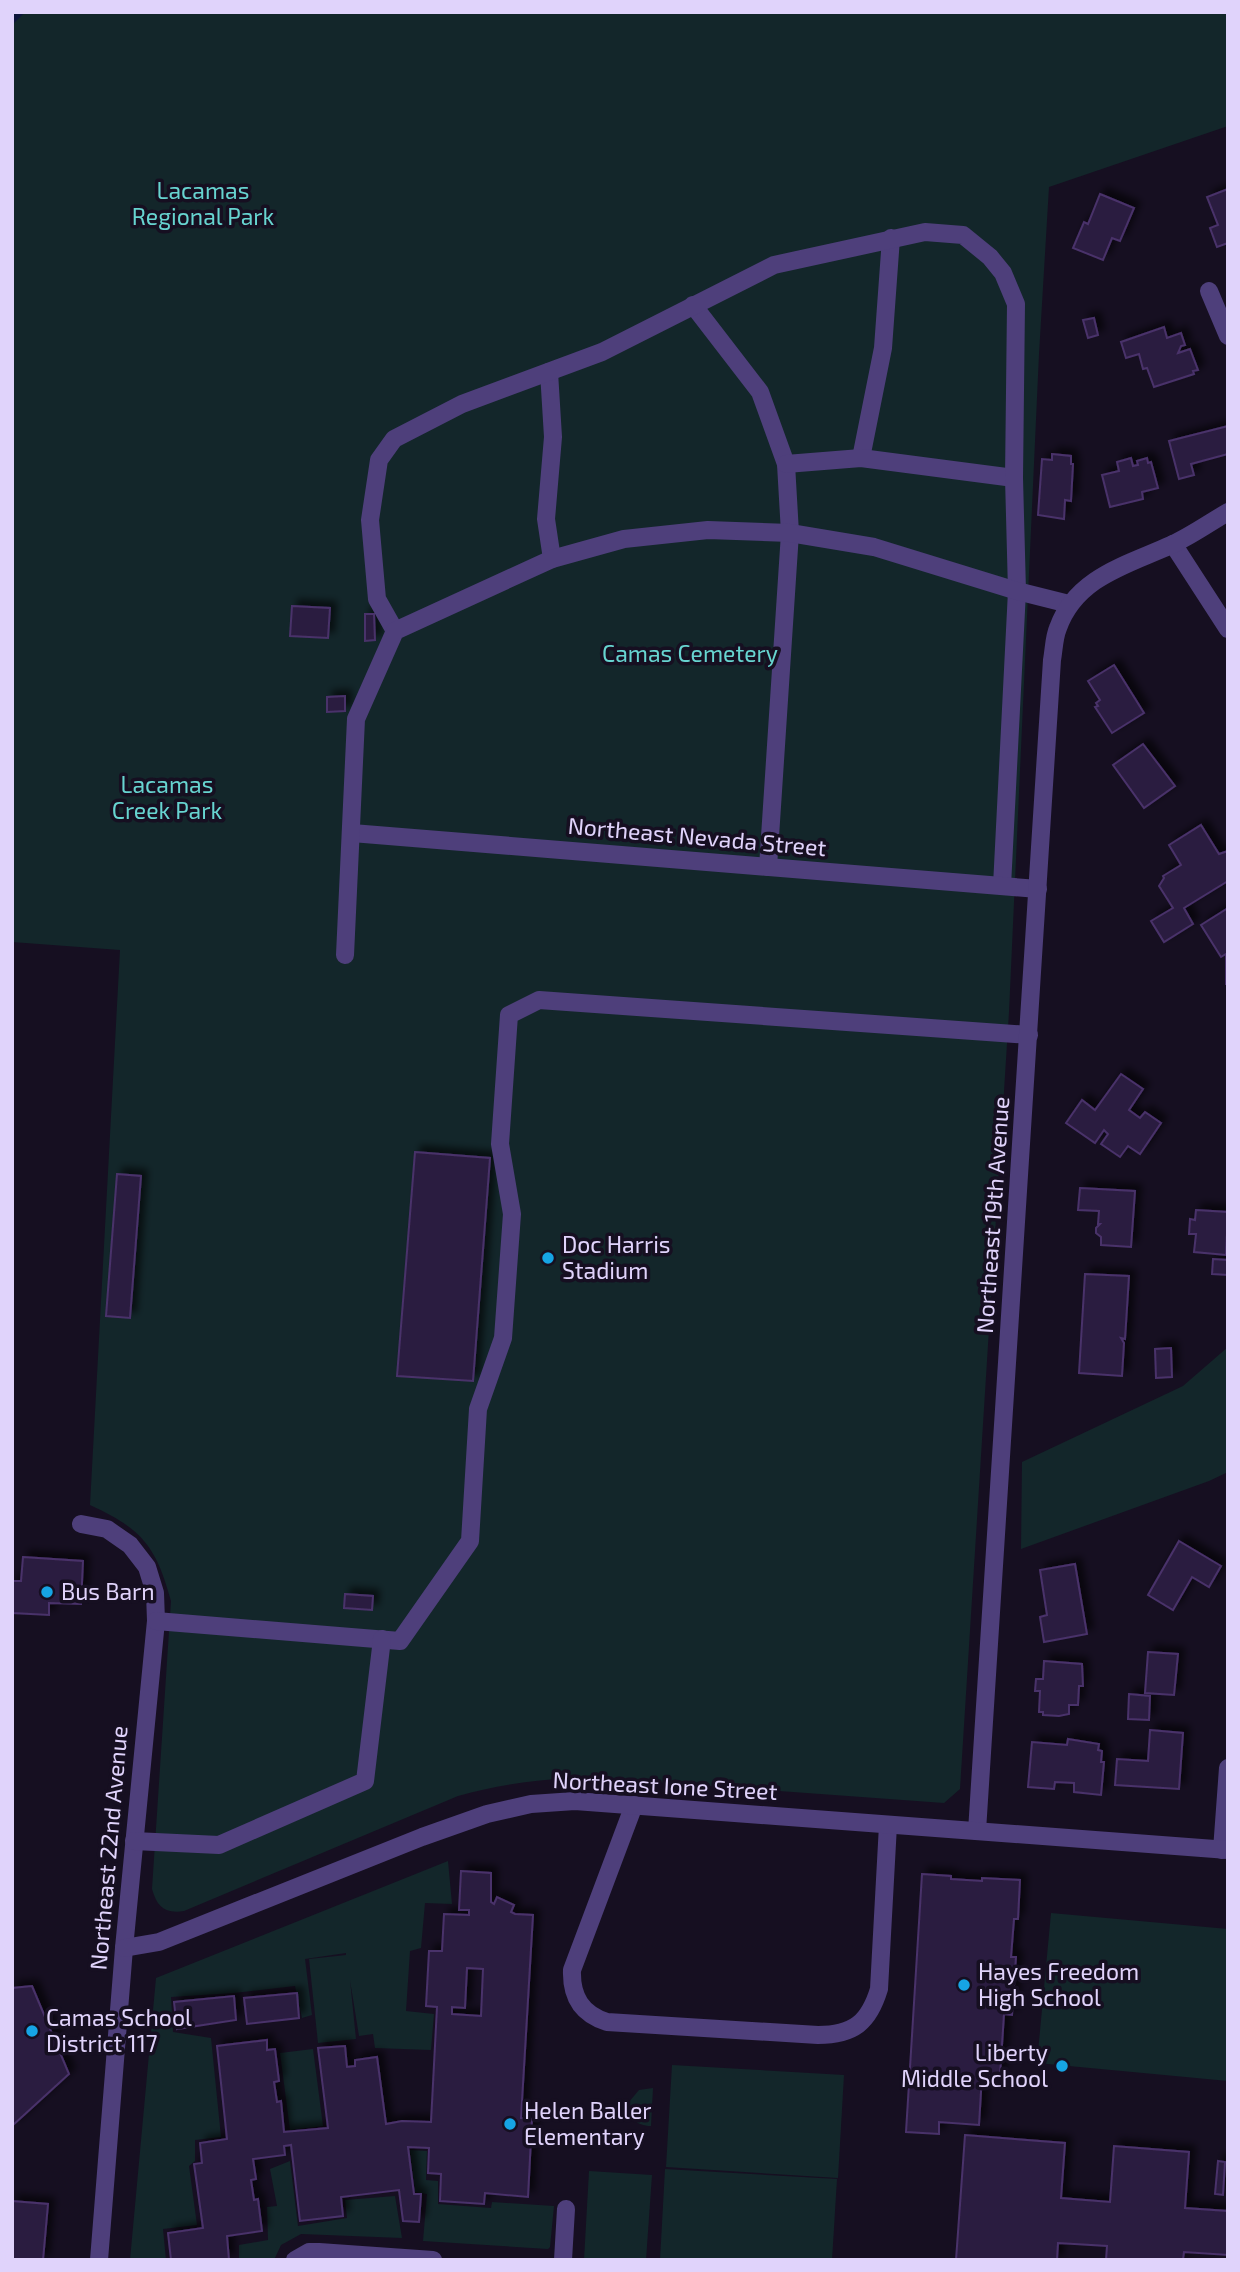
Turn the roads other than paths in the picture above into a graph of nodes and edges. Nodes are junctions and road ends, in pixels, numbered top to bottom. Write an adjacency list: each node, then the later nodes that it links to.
1 (891, 238): 3 (street); 6 (street); 8 (street)
2 (1209, 291): 4 (street)
3 (693, 305): 5 (street); 7 (street)
4 (1228, 336)
5 (549, 372): 12 (street); 16 (street)
6 (861, 458): 7 (street); 8 (street)
7 (786, 464): 10 (street)
8 (1014, 478): 13 (street)
9 (1228, 512): 11 (street)
10 (790, 533): 12 (street); 13 (street); 18 (street)
11 (1173, 544): 14 (street); 15 (street)
12 (552, 559): 16 (street)
13 (1017, 591): 14 (street); 19 (street)
14 (1069, 604): 20 (street, Northeast 19th Avenue)
15 (1228, 629)
16 (394, 631): 17 (street)
17 (352, 833): 18 (street, Northeast Nevada Street); 21 (street)
18 (768, 867): 19 (street, Northeast Nevada Street)
19 (1002, 886): 20 (street, Northeast Nevada Street)
20 (1038, 889): 22 (street, Northeast 19th Avenue)
21 (345, 955)
22 (1029, 1035): 25 (street); 29 (street, Northeast 19th Avenue)
23 (81, 1524): 24 (street, Northeast 22nd Avenue)
24 (156, 1621): 25 (street); 30 (street, Northeast 22nd Avenue)
25 (382, 1640): 30 (street)
26 (1228, 1768): 31 (street)
27 (634, 1805): 28 (street, Northeast Ione Street); 28 (street); 32 (street, Northeast Ione Street)
28 (888, 1825): 29 (street, Northeast Ione Street)
29 (977, 1831): 31 (street, Northeast Ione Street)
30 (134, 1841): 32 (street, Northeast 22nd Avenue)
31 (1225, 1850)
32 (124, 1948): 34 (street, Northeast 22nd Avenue)
33 (566, 2209): 37 (street)
34 (99, 2260)
35 (295, 2260): 36 (street)
36 (433, 2260)
37 (563, 2260)

